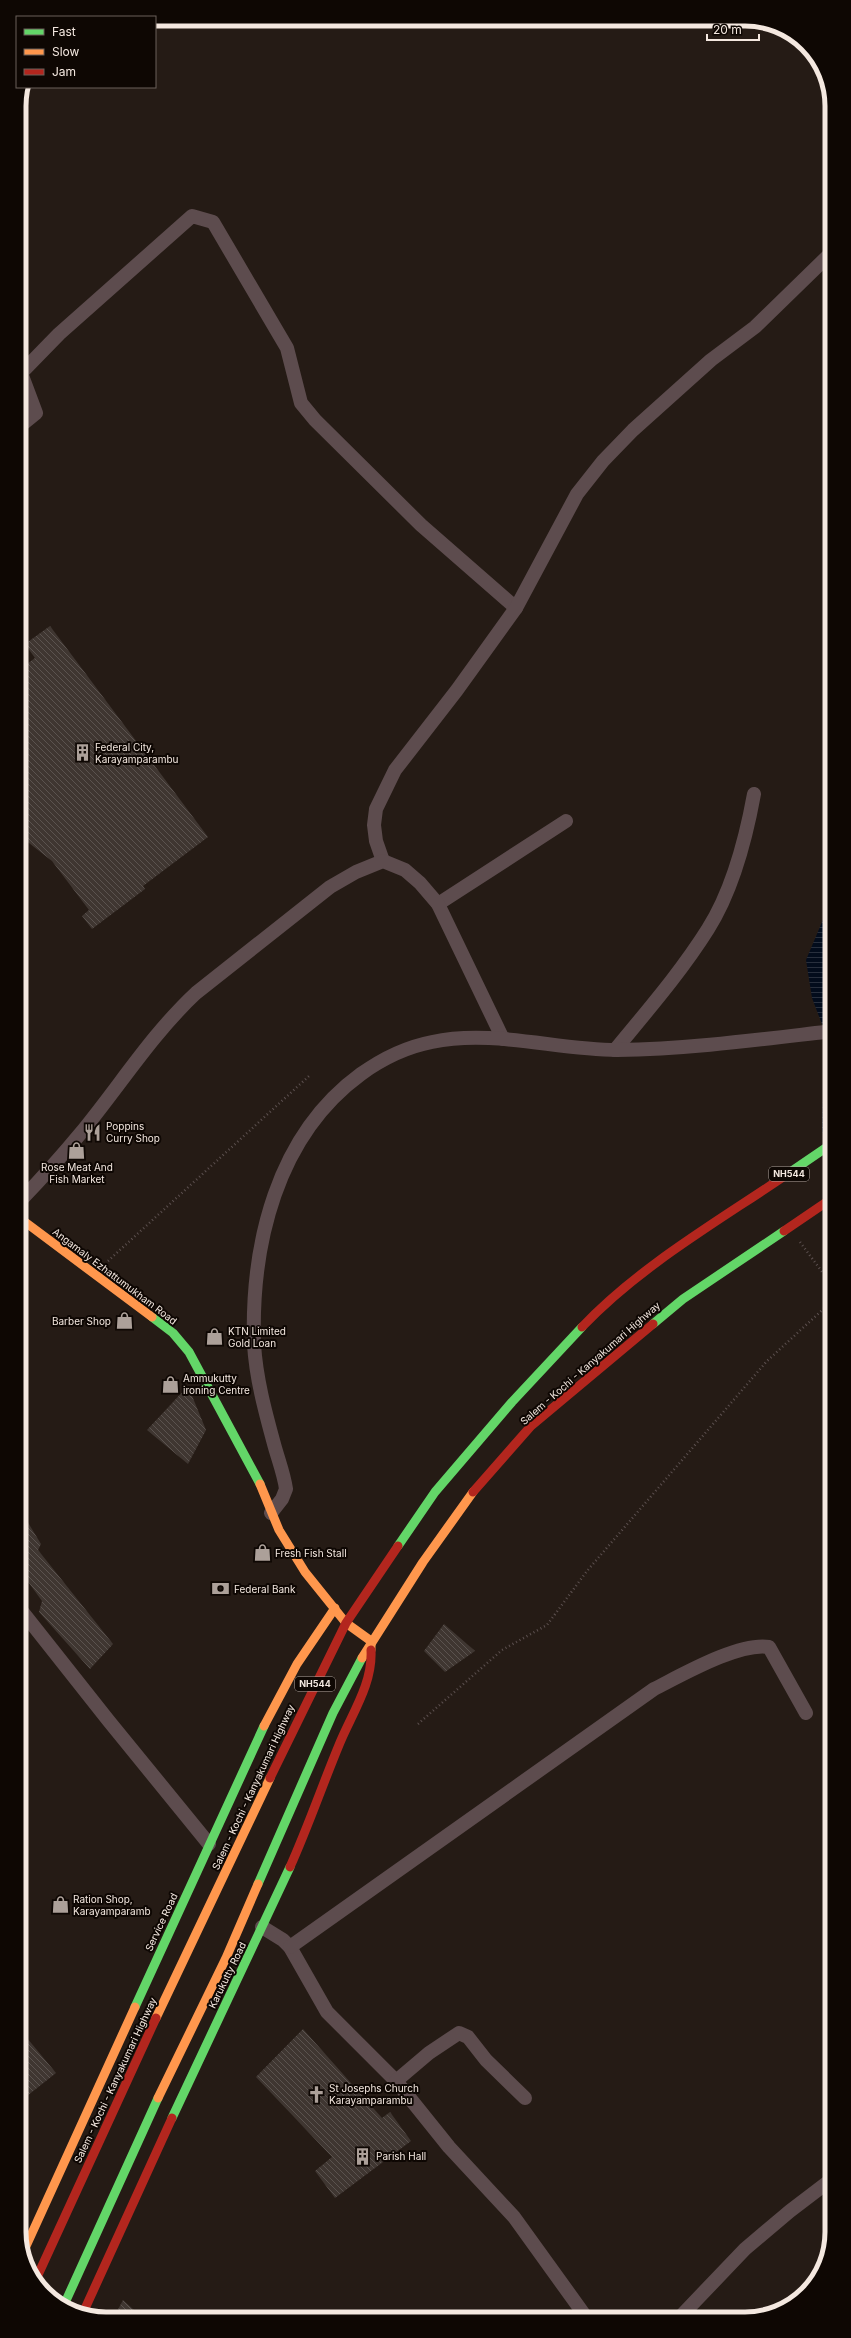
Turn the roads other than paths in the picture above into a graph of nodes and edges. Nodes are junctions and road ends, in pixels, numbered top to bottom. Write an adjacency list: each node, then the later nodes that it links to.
1 (825, 259): 5 (street)
2 (26, 368): 5 (street)
3 (26, 386): 4 (street)
4 (26, 421)
5 (516, 608): 8 (street)
6 (754, 794): 12 (street)
7 (566, 821): 9 (street)
8 (383, 861): 9 (street); 14 (street)
9 (438, 904): 11 (street)
10 (825, 1032): 12 (street)
11 (503, 1039): 12 (street); 17 (street)
12 (615, 1050)
13 (825, 1148): 20 (main road, Salem - Kochi - Kanyakumari Highway / NH544)
14 (26, 1194)
15 (825, 1202): 21 (main road, Salem - Kochi - Kanyakumari Highway / NH544)
16 (26, 1223): 17 (main road, Angamaly Ezhattumukham Road)
17 (271, 1513): 18 (main road, Angamaly Ezhattumukham Road)
18 (335, 1608): 20 (main road, Angamaly Ezhattumukham Road); 23 (main road, Service Road)
19 (26, 1616): 23 (street)
20 (346, 1623): 21 (main road, Angamaly Ezhattumukham Road); 30 (main road, Salem - Kochi - Kanyakumari Highway / NH544)
21 (371, 1641): 24 (main road, Karukutty Road); 31 (main road, Salem - Kochi - Kanyakumari Highway / NH544)
22 (806, 1713): 25 (street)
23 (209, 1844): 29 (main road, Service Road)
24 (262, 1928): 25 (street); 32 (main road, Karukutty Road)
25 (290, 1947): 26 (street)
26 (396, 2081): 27 (street); 33 (street)
27 (525, 2098)
28 (825, 2184): 34 (street)
29 (27, 2244)
30 (38, 2274)
31 (66, 2301)
32 (84, 2309)
33 (582, 2312)
34 (685, 2312)

